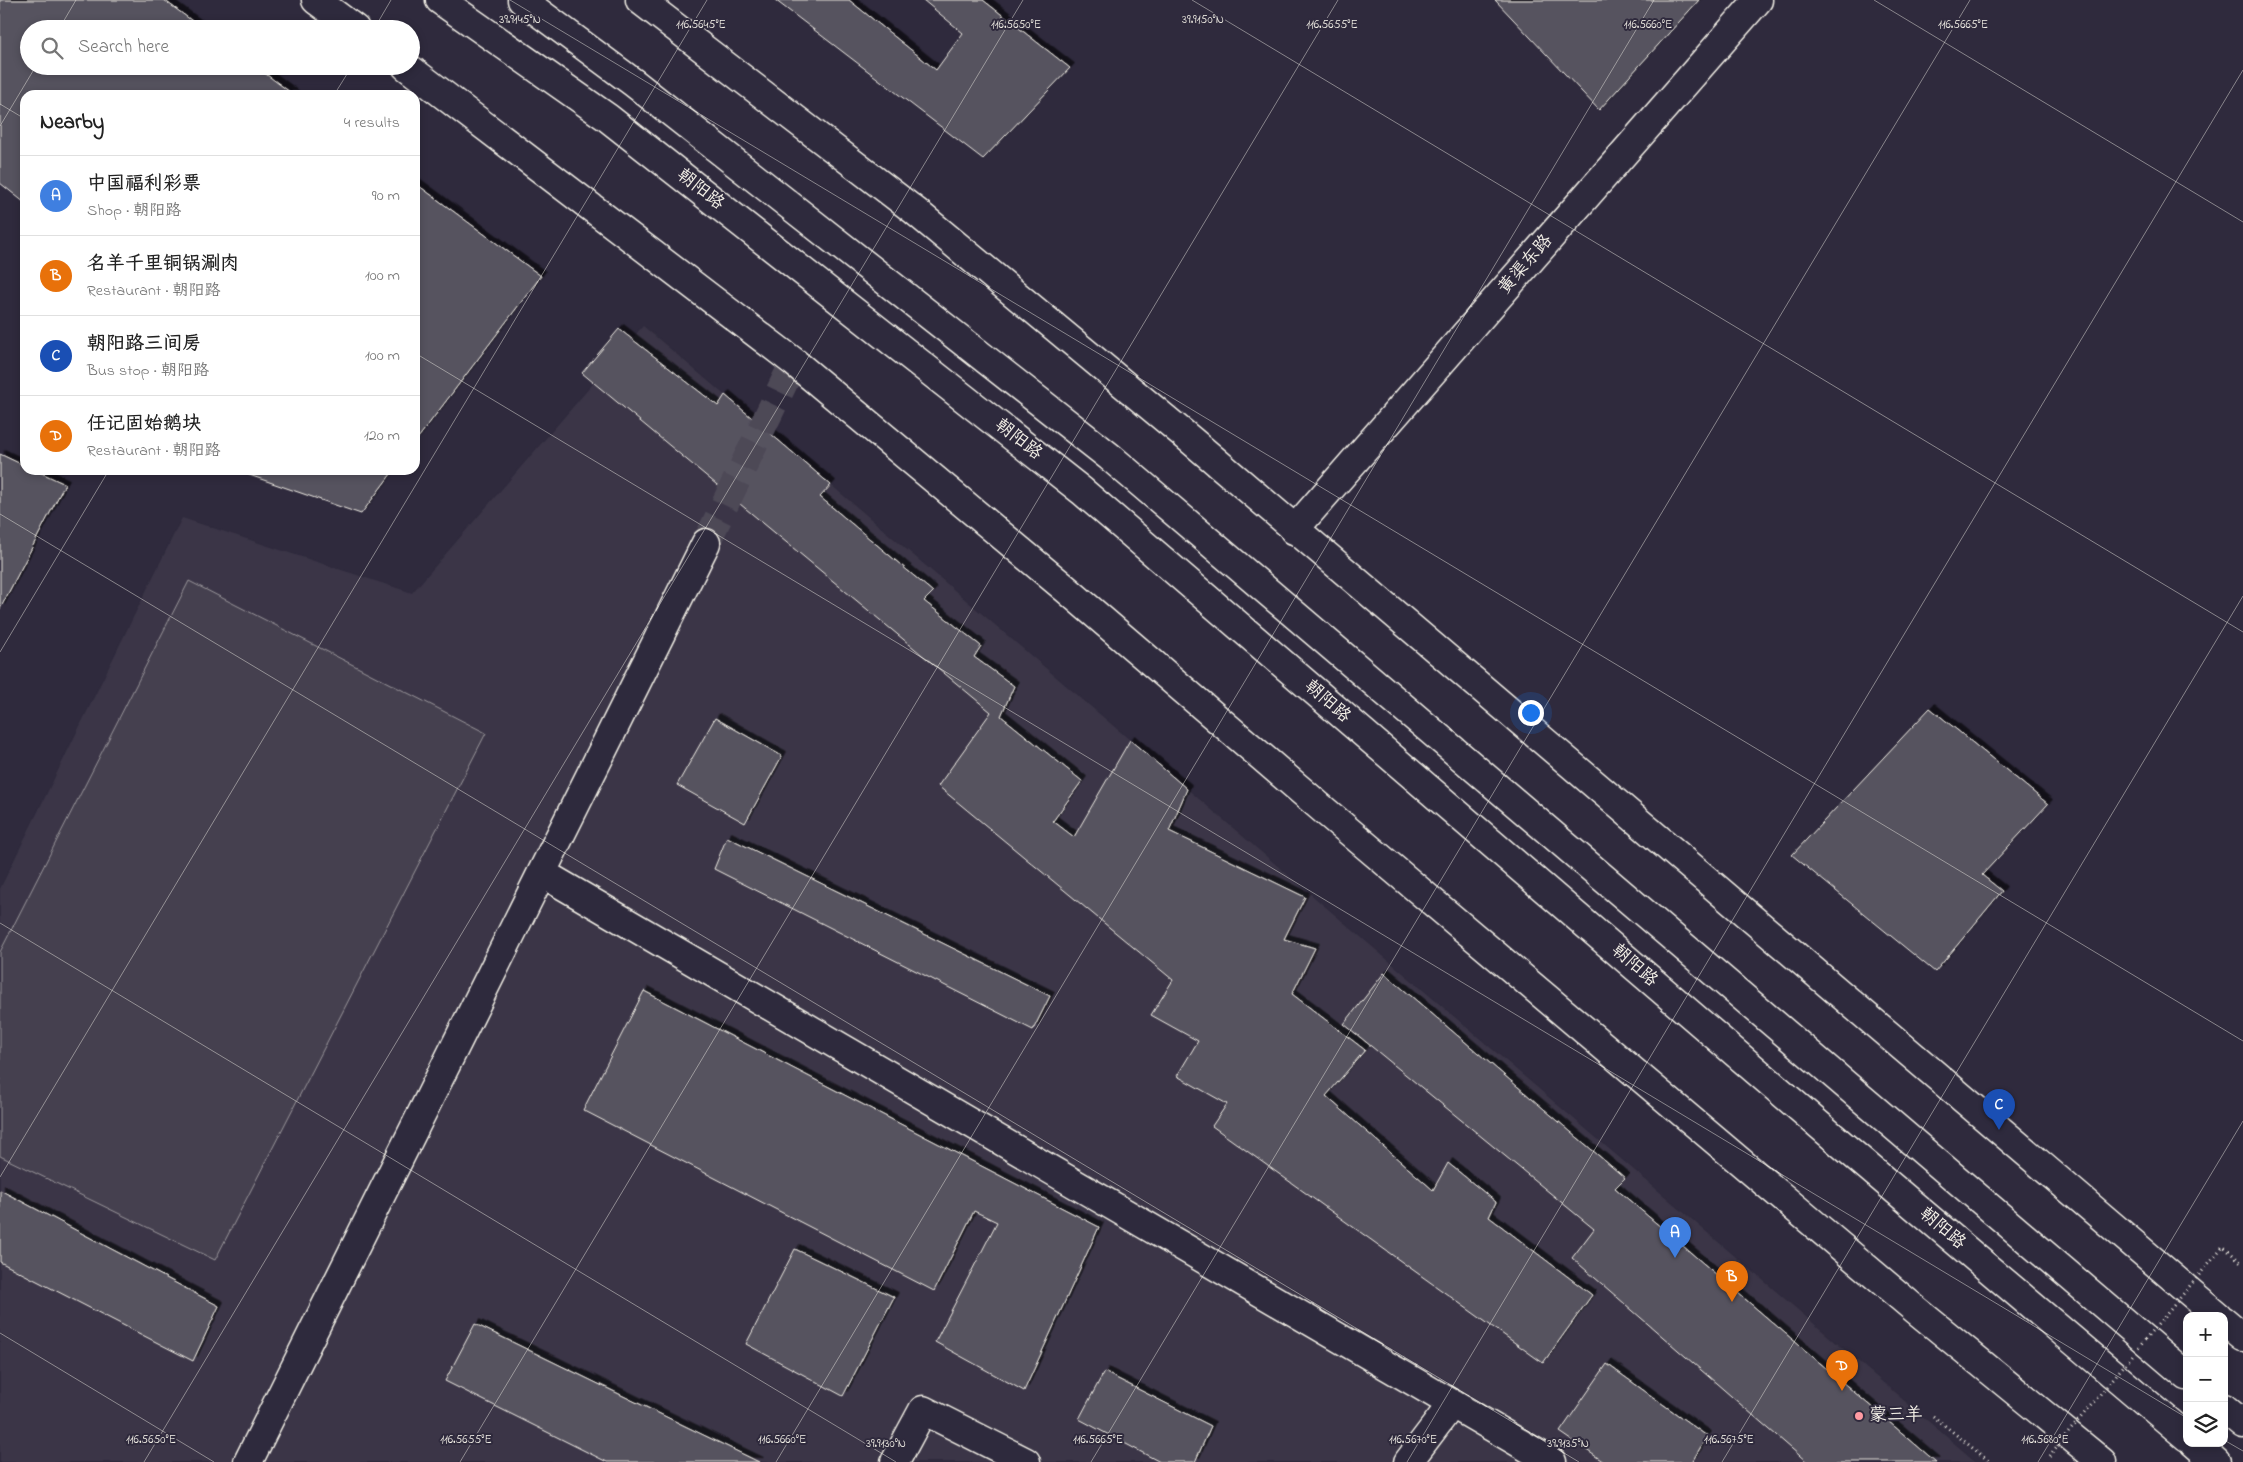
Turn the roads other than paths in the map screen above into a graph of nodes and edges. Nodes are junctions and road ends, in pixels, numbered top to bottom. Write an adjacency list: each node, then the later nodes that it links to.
1 (316, 0): 6 (main road)
2 (440, 0): 18 (main road, 朝阳路)
3 (522, 0): 14 (main road)
4 (640, 0): 8 (main road)
5 (1758, 0): 8 (main road, 黄渠东路)
6 (343, 20)
7 (418, 75): 25 (main road)
8 (1294, 530): 11 (main road)
9 (706, 543): 10 (main road)
10 (542, 873): 15 (main road); 20 (main road)
11 (2213, 1312)
12 (2228, 1325): 13 (main road)
13 (2243, 1337)
14 (2183, 1373)
15 (1452, 1404): 23 (main road); 24 (main road)
16 (2228, 1411): 17 (main road)
17 (2243, 1424)
18 (2183, 1434)
19 (2199, 1447): 26 (main road)
20 (248, 1462)
21 (895, 1462): 22 (main road)
22 (1026, 1462)
23 (1408, 1462)
24 (1552, 1462)
25 (2102, 1462)
26 (2216, 1462)

